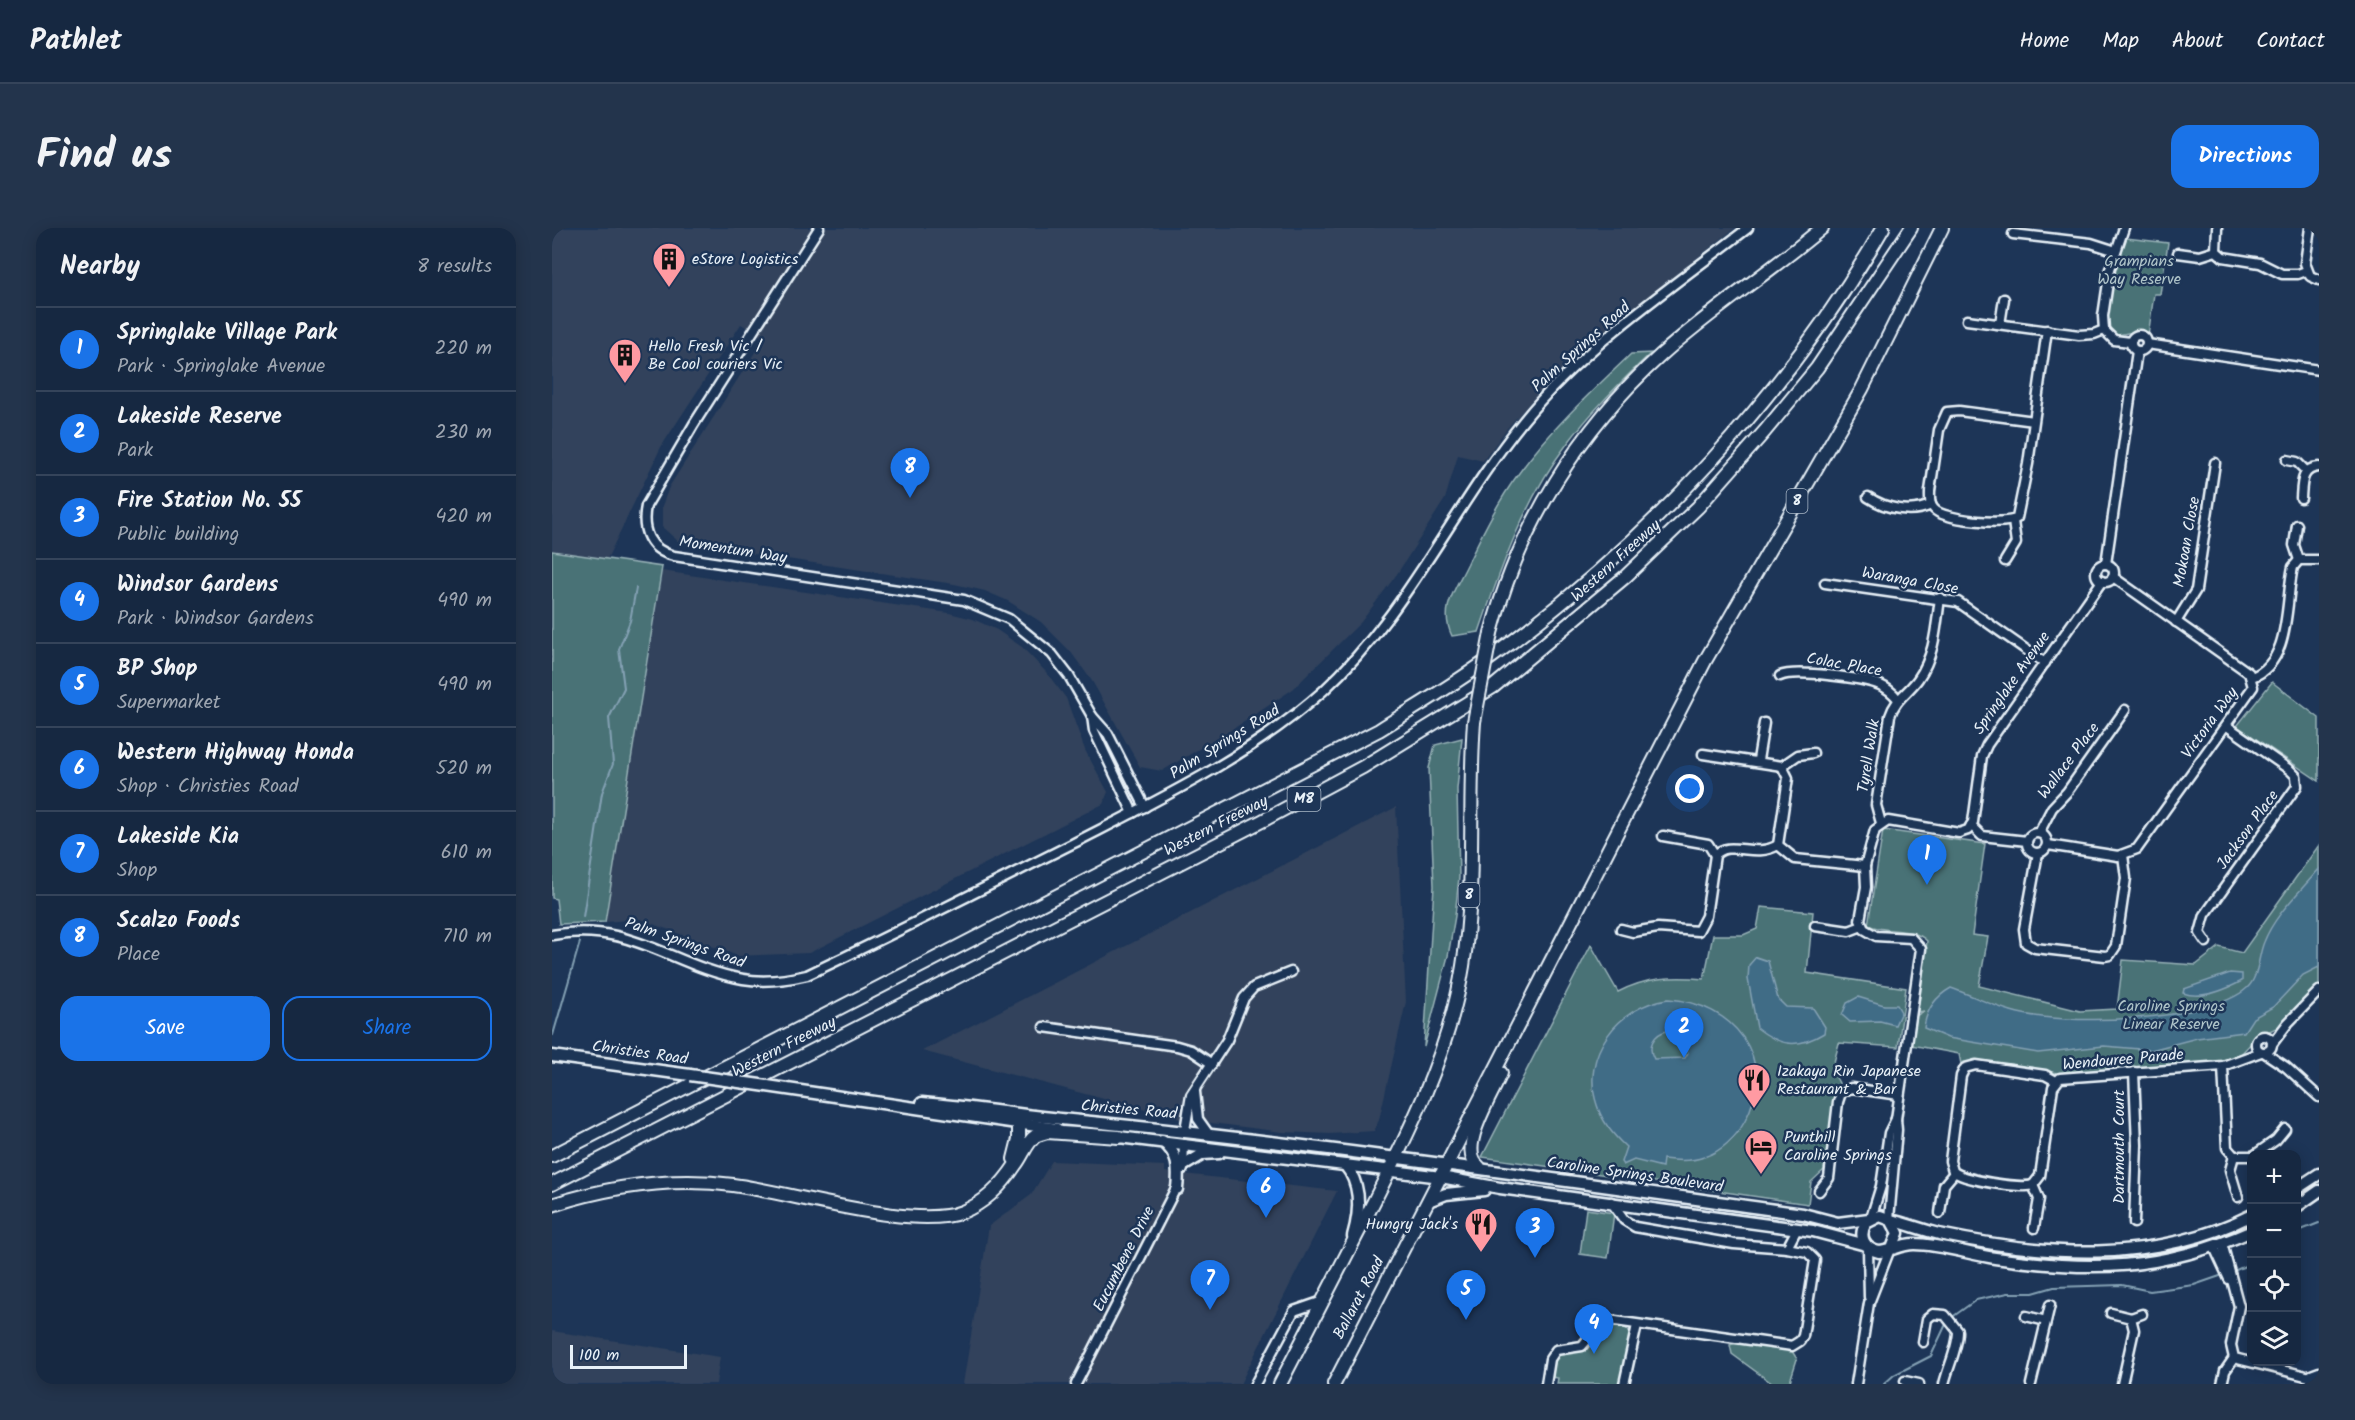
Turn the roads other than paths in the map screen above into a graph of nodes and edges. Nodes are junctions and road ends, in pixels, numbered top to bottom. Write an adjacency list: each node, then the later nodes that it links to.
1 (819, 228): 50 (street, Momentum Way)
2 (1748, 228): 57 (street, Palm Springs Road)
3 (1822, 228): 104 (highway, 8, bridge)
4 (1883, 228): 101 (highway, Western Freeway / M8)
5 (1911, 228): 115 (highway, Western Freeway / M8)
6 (1942, 228): 77 (highway, 8)
7 (2124, 228): 12 (street)
8 (2217, 228): 13 (street)
9 (2310, 228): 15 (street)
10 (2043, 232): 11 (street); 12 (street)
11 (2013, 234)
12 (2116, 251): 21 (street)
13 (2216, 251): 14 (street); 15 (street)
14 (2178, 253)
15 (2306, 271): 16 (street)
16 (2319, 280)
17 (2004, 300): 19 (street)
18 (1967, 320): 19 (street)
19 (2000, 324): 20 (street)
20 (2047, 330): 21 (street); 26 (street)
21 (2104, 330): 22 (street)
22 (2130, 342): 23 (street); 24 (street)
23 (2147, 344): 24 (street); 25 (street)
24 (2137, 351): 39 (street)
25 (2319, 370)
26 (2034, 420): 33 (street); 34 (street)
27 (2287, 460): 30 (street)
28 (2215, 463): 44 (street, Mokoan Close)
29 (2319, 467): 30 (street)
30 (2306, 471): 32 (street)
31 (1868, 498): 33 (street)
32 (2301, 498)
33 (1931, 505): 34 (street)
34 (2013, 521): 37 (street)
35 (2297, 525): 36 (street)
36 (2300, 560): 38 (street); 47 (street)
37 (2005, 561)
38 (2319, 561)
39 (2106, 564): 40 (street); 41 (street)
40 (2113, 577): 41 (street); 44 (street, Victoria Way)
41 (2102, 581): 45 (street, Springlake Avenue)
42 (1825, 583): 43 (street, Waranga Close)
43 (1940, 598): 45 (street, Waranga Close); 48 (street, Tyrell Walk)
44 (2176, 622): 47 (street, Victoria Way)
45 (2044, 663): 60 (street, Springlake Avenue)
46 (1780, 676): 48 (street, Colac Place)
47 (2252, 676): 52 (street, Victoria Way)
48 (1898, 699): 59 (street, Tyrell Walk)
49 (2125, 710): 61 (street, Wallace Place)
50 (1092, 716): 57 (street, Momentum Way); 58 (street, Momentum Way)
51 (1764, 723): 55 (street)
52 (2227, 726): 68 (street, Victoria Way); 74 (street, Jackson Place)
53 (1813, 753): 56 (street)
54 (1703, 754): 55 (street)
55 (1758, 760): 56 (street)
56 (1782, 766): 64 (street)
57 (1144, 807): 58 (street, Palm Springs Road)
58 (1133, 813): 73 (street, Palm Springs Road)
59 (1881, 823): 60 (street); 69 (street)
60 (1971, 825): 63 (street)
61 (2039, 833): 63 (street); 65 (street)
62 (1664, 836): 67 (street)
63 (2027, 841): 66 (street)
64 (1778, 845): 67 (street); 69 (street)
65 (2048, 845): 66 (street); 68 (street)
66 (2038, 853): 68 (street)
67 (1714, 855): 72 (street)
68 (2123, 855)
69 (1865, 866): 71 (street)
70 (1815, 926): 71 (street)
71 (1862, 926): 87 (street)
72 (1621, 929)
73 (552, 935)
74 (2206, 942)
75 (1291, 972): 82 (street)
76 (2319, 991): 79 (street, Wendouree Parade)
77 (1519, 1021): 105 (highway, 8); 108 (highway)
78 (1044, 1027): 82 (street)
79 (2267, 1046): 81 (street, Wendouree Parade); 81 (street, Wendouree Parade); 88 (street)
80 (554, 1056): 89 (main road, Christies Road, bridge)
81 (2236, 1061): 83 (street, Wendouree Parade)
82 (1212, 1064): 86 (street)
83 (2223, 1066): 84 (street, Wendouree Parade); 102 (street)
84 (2134, 1072): 85 (street, Wendouree Parade); 134 (street, Dartmouth Court)
85 (2056, 1081): 110 (street); 116 (street, Wendouree Parade)
86 (1195, 1088): 94 (street); 95 (street)
87 (1899, 1095): 91 (street); 120 (street)
88 (2319, 1097)
89 (859, 1099): 90 (main road, Christies Road); 92 (main road, Christies Road)
90 (939, 1105): 92 (main road); 94 (main road, Christies Road)
91 (1896, 1119): 132 (street); 133 (street)
92 (1019, 1124): 96 (main road, Christies Road); 111 (highway)
93 (2285, 1129): 99 (street)
94 (1185, 1130): 95 (main road, Christies Road); 98 (main road)
95 (1208, 1133): 104 (main road, Christies Road)
96 (1119, 1137): 97 (main road, Christies Road); 111 (highway)
97 (1161, 1141): 98 (main road, Christies Road); 119 (main road)
98 (1184, 1144): 100 (main road, Christies Road); 107 (street, Eucumbene Drive)
99 (2263, 1150)
100 (1261, 1154): 106 (main road, Christies Road); 107 (main road)
101 (552, 1156)
102 (2234, 1156): 103 (street); 122 (street)
103 (2247, 1156)
104 (1396, 1159): 105 (main road, Caroline Springs Boulevard); 109 (highway, 8)
105 (1448, 1163): 108 (main road, Caroline Springs Boulevard); 113 (highway, Ballarat Road / 8)
106 (1345, 1165): 109 (main road, Christies Road); 143 (main road)
107 (1183, 1167): 119 (street, Eucumbene Drive)
108 (1479, 1167): 114 (main road, Caroline Springs Boulevard)
109 (1389, 1172): 113 (main road, Caroline Springs Boulevard); 143 (highway, Ballarat Road / 8)
110 (1954, 1173): 116 (street); 129 (street)
111 (1009, 1174): 128 (highway)
112 (2319, 1174): 117 (main road)
113 (1441, 1177): 118 (main road, Caroline Springs Boulevard); 124 (highway, Ballarat Road / 8)
114 (1582, 1182): 123 (main road); 126 (main road, Caroline Springs Boulevard)
115 (552, 1184)
116 (2033, 1185): 135 (street, Wendouree Parade)
117 (2301, 1186)
118 (1500, 1188): 123 (main road, Caroline Springs Boulevard); 124 (main road)
119 (1177, 1189): 158 (street, Eucumbene Drive)
120 (1820, 1191)
121 (2319, 1191): 127 (main road)
122 (2238, 1197)
123 (1580, 1198): 125 (main road, Caroline Springs Boulevard)
124 (1428, 1201): 161 (highway, Ballarat Road / 8)
125 (1611, 1202): 130 (main road, Caroline Springs Boulevard); 142 (street, Caroline Springs Boulevard)
126 (1714, 1202): 130 (main road); 132 (main road, Caroline Springs Boulevard)
127 (2300, 1204)
128 (552, 1205)
129 (1940, 1213)
130 (1712, 1217): 136 (main road, Caroline Springs Boulevard)
131 (2247, 1217): 137 (main road)
132 (1870, 1219): 133 (main road); 140 (main road)
133 (1890, 1219): 137 (main road); 141 (main road)
134 (2134, 1223)
135 (2034, 1228)
136 (1797, 1229): 140 (main road, Caroline Springs Boulevard); 142 (street)
137 (2212, 1232): 139 (main road)
138 (2247, 1233): 139 (main road)
139 (2218, 1245): 141 (main road); 154 (street)
140 (1867, 1246): 141 (main road); 145 (street)
141 (1891, 1247): 145 (street)
142 (1787, 1248): 152 (street, Caroline Springs Boulevard)
143 (1348, 1251): 144 (highway, Ballarat Road / 8)
144 (1323, 1301): 159 (street); 160 (highway, Ballarat Road / 8)
145 (1869, 1303): 164 (street)
146 (2050, 1305): 151 (street)
147 (2111, 1313): 150 (street)
148 (2142, 1314): 150 (street)
149 (2026, 1316): 151 (street)
150 (2131, 1318): 168 (street)
151 (2046, 1321): 167 (street)
152 (1637, 1325): 162 (street); 163 (street)
153 (1923, 1342): 166 (street)
154 (2234, 1358): 157 (street); 169 (street)
155 (2319, 1372): 157 (street)
156 (1905, 1381): 165 (street)
157 (2311, 1381)
158 (1076, 1384)
159 (1255, 1384)
160 (1280, 1384)
161 (1334, 1384)
162 (1546, 1384)
163 (1624, 1384)
164 (1856, 1384)
165 (1918, 1384)
166 (1944, 1384)
167 (2031, 1384)
168 (2122, 1384)
169 (2222, 1384)

